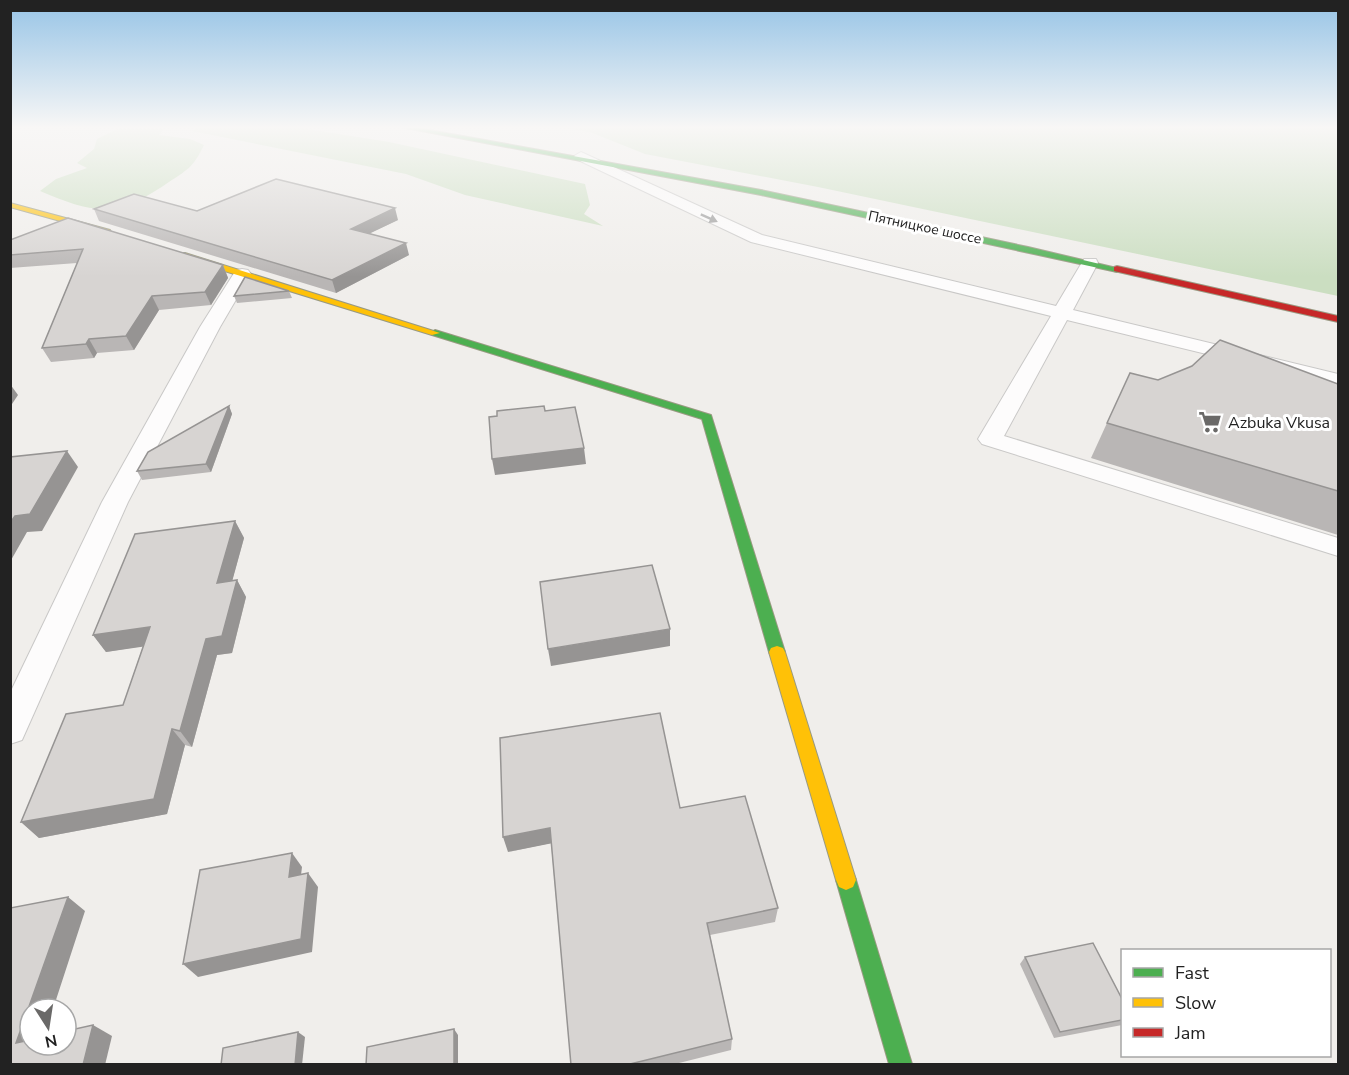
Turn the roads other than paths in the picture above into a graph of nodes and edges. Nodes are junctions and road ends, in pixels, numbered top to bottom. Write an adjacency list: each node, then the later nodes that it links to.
1 (624, 177): 8 (lane, one-way to 8)
2 (685, 177): 6 (street, Пятницкое шоссе)
3 (10, 205): 4 (street)
4 (121, 237)
5 (165, 250): 7 (street)
6 (1090, 263): 8 (lane); 9 (street, Пятницкое шоссе)
7 (242, 274): 12 (lane); 13 (street)
8 (1061, 312): 10 (lane); 11 (lane)
9 (1338, 320)
10 (1338, 380)
11 (1338, 547)
12 (10, 730)
13 (901, 1065)

